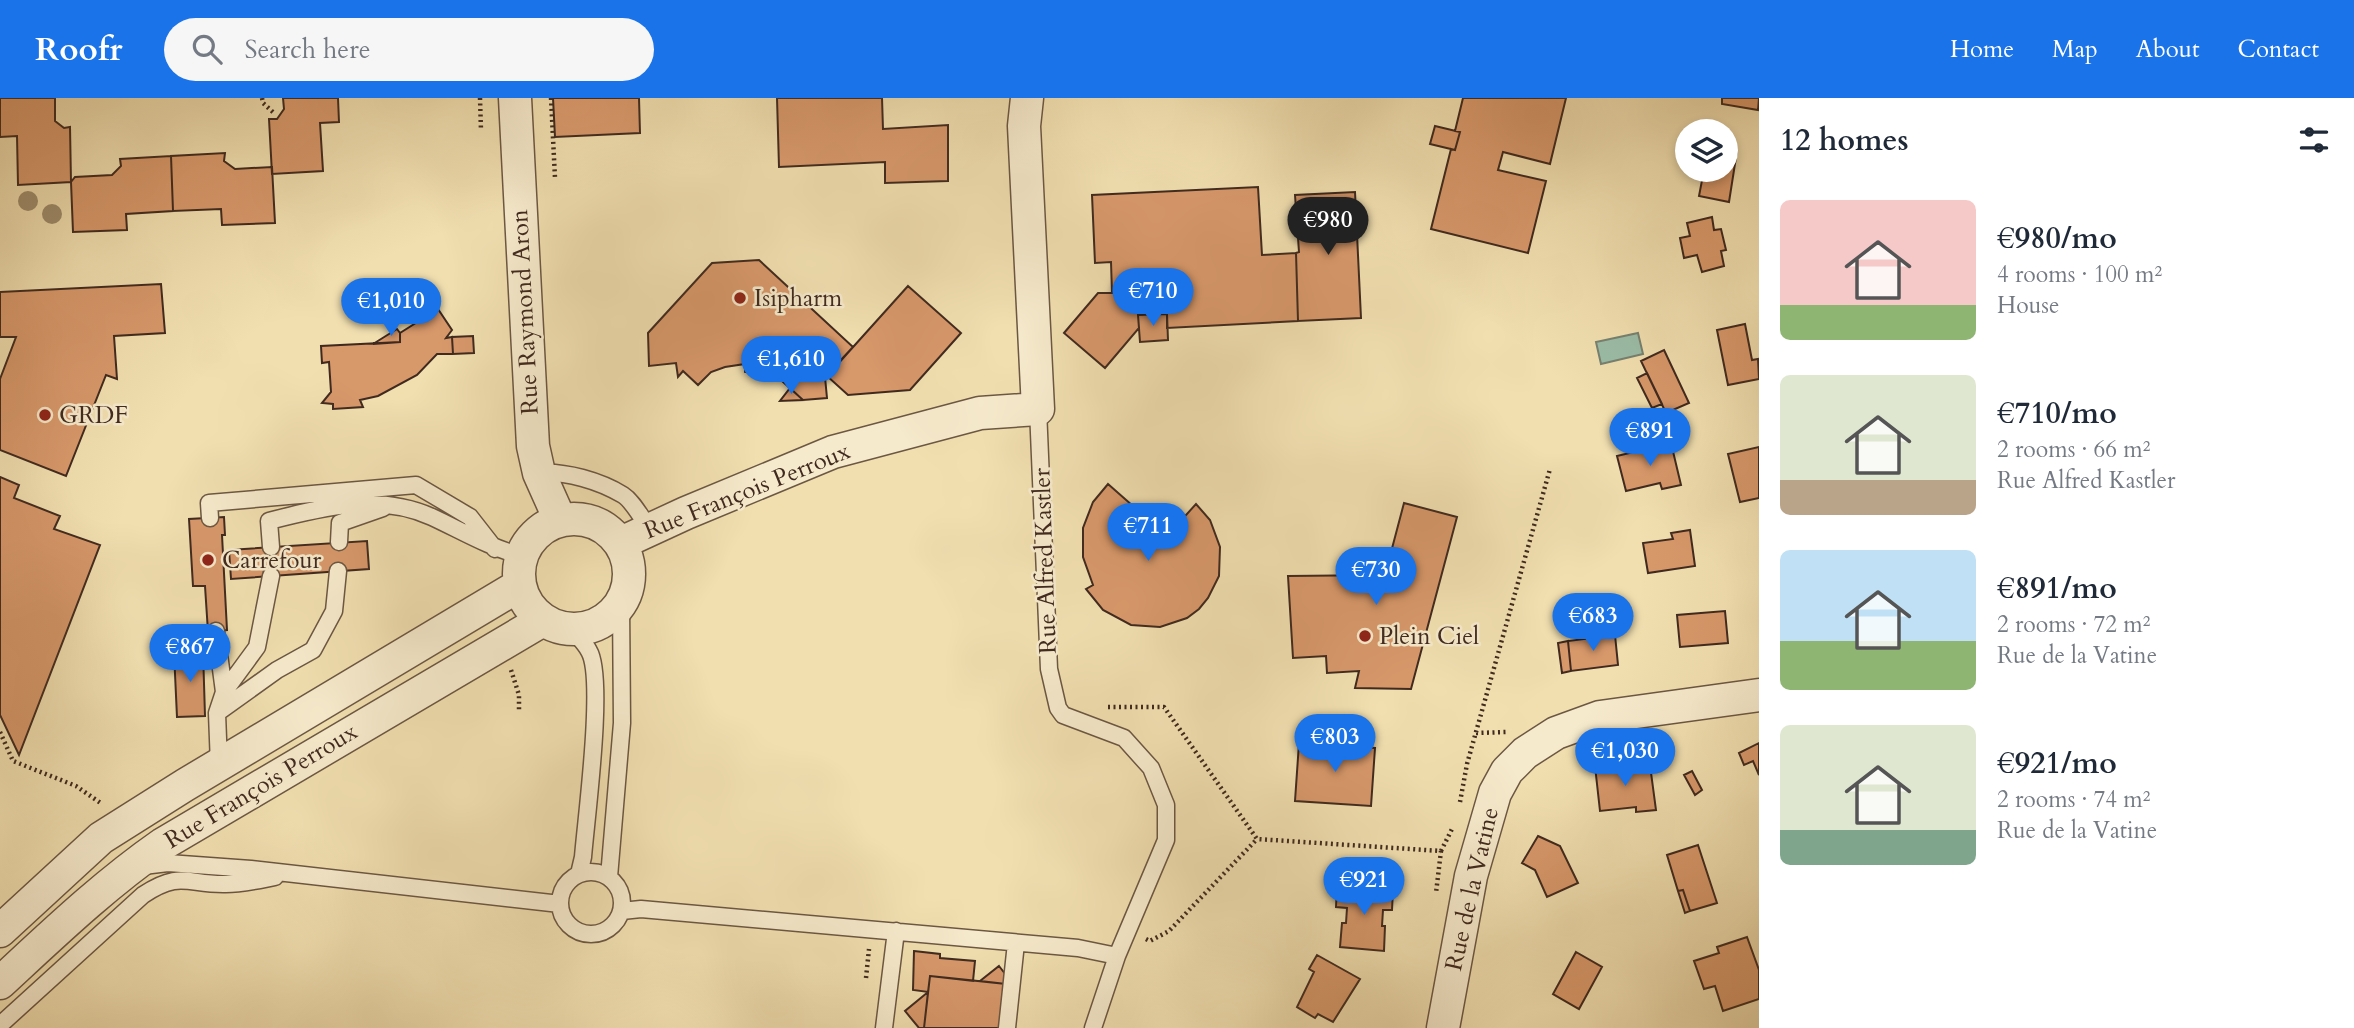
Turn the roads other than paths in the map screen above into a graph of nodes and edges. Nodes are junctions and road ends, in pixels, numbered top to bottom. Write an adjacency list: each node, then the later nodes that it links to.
1 (515, 98): 4 (street, Rue Raymond Aron)
2 (1027, 98): 3 (street, Rue Alfred Kastler)
3 (1038, 409): 8 (street, Rue François Perroux); 31 (lane, Rue Alfred Kastler)
4 (539, 473): 7 (street, Rue Raymond Aron); 8 (lane)
5 (392, 505): 9 (lane); 11 (lane); 12 (lane)
6 (210, 518): 12 (lane)
7 (560, 520): 10 (street); 12 (street)
8 (651, 530): 10 (street, Rue François Perroux)
9 (340, 542)
10 (621, 543): 15 (street)
11 (271, 547)
12 (512, 563): 16 (street); 21 (street, Rue François Perroux)
13 (338, 571): 20 (lane)
14 (271, 576): 18 (lane)
15 (621, 603): 16 (street); 25 (lane)
16 (558, 625): 22 (street, Rue François Perroux); 23 (lane)
17 (216, 631): 18 (lane)
18 (224, 692): 20 (lane)
19 (1759, 695): 37 (street, Rue de la Vatine)
20 (217, 713): 21 (lane)
21 (219, 765): 28 (street, Rue François Perroux)
22 (126, 869): 24 (lane); 32 (street, Rue François Perroux)
23 (579, 874): 25 (lane); 26 (lane)
24 (289, 875): 26 (lane); 33 (lane)
25 (609, 877): 27 (lane)
26 (560, 904): 27 (lane)
27 (622, 911): 29 (lane)
28 (0, 931)
29 (896, 931): 30 (lane); 34 (lane)
30 (1016, 943): 31 (lane); 35 (lane)
31 (1117, 956): 36 (lane)
32 (0, 983)
33 (0, 1026)
34 (884, 1028)
35 (1007, 1028)
36 (1093, 1028)
37 (1443, 1028)

